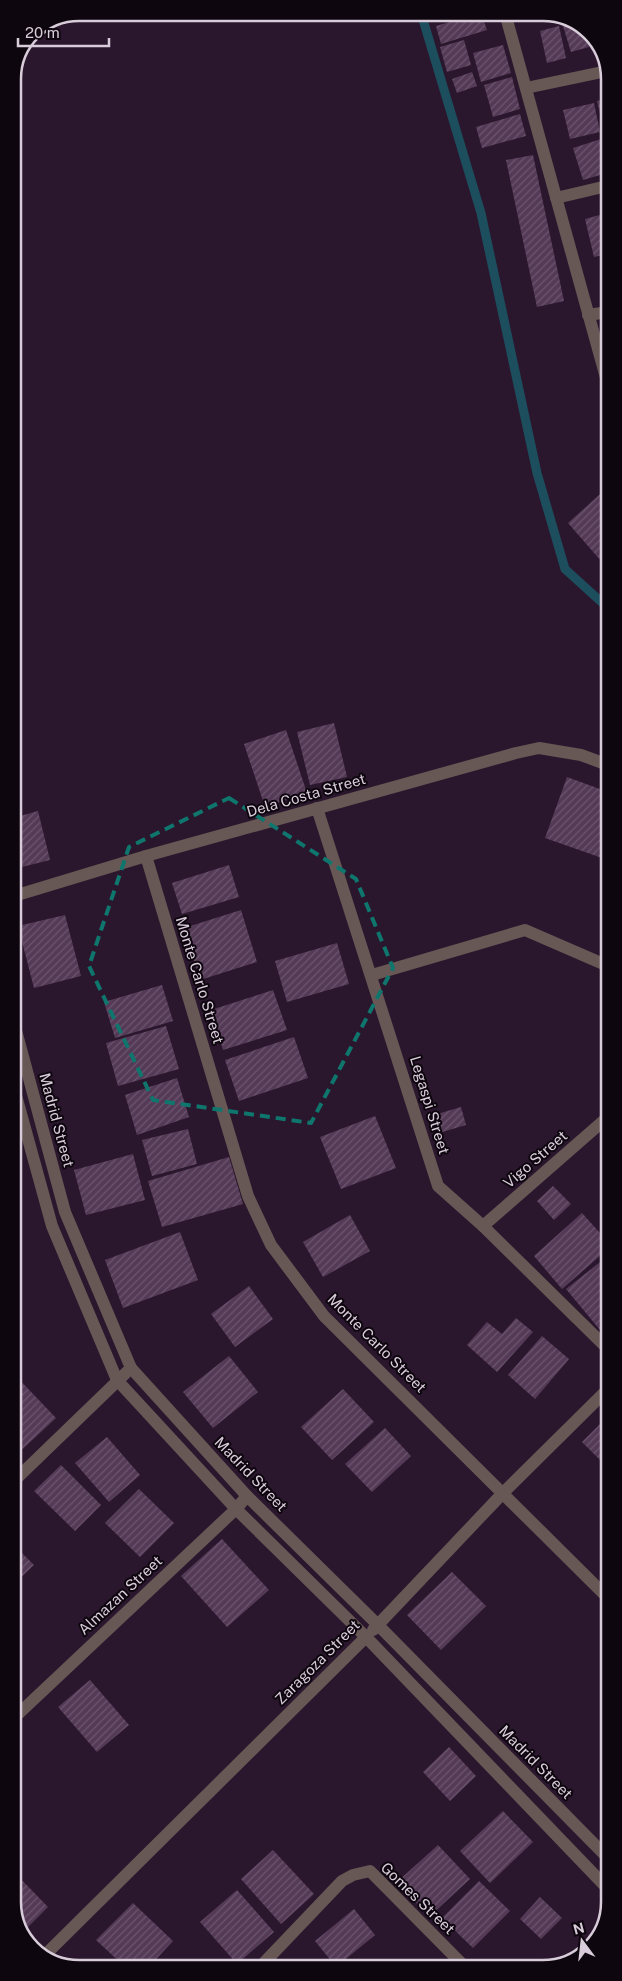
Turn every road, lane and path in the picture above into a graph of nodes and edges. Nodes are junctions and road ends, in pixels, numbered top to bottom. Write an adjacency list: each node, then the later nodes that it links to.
1 (507, 21): 3 (street)
2 (600, 72): 3 (street)
3 (526, 88): 5 (street)
4 (601, 188): 5 (street)
5 (556, 198): 7 (street)
6 (601, 313): 7 (street)
7 (588, 315): 8 (street)
8 (601, 360)
9 (601, 762): 10 (street, Dela Costa Street)
10 (317, 808): 11 (street, Dela Costa Street); 14 (street, Legaspi Street)
11 (146, 856): 12 (street, Dela Costa Street); 24 (street, Monte Carlo Street)
12 (21, 894)
13 (601, 963): 14 (street)
14 (372, 975): 18 (street, Legaspi Street)
15 (21, 1049): 20 (street, Madrid Street)
16 (21, 1113): 21 (street)
17 (601, 1122): 18 (street, Vigo Street)
18 (483, 1226): 19 (street, Legaspi Street)
19 (601, 1342)
20 (131, 1368): 21 (street); 25 (street, Madrid Street)
21 (117, 1380): 23 (street); 26 (street)
22 (601, 1396): 24 (street, Zaragoza Street)
23 (21, 1474)
24 (503, 1493): 27 (street, Monte Carlo Street); 28 (street, Zaragoza Street)
25 (248, 1496): 26 (street, Almazan Street); 28 (street, Madrid Street)
26 (236, 1509): 29 (street); 30 (street, Almazan Street)
27 (601, 1591)
28 (378, 1625): 29 (street, Zaragoza Street); 31 (street, Madrid Street)
29 (366, 1637): 32 (street); 33 (street, Zaragoza Street)
30 (21, 1711)
31 (601, 1850)
32 (601, 1881)
33 (49, 1951)
34 (267, 1960): 35 (street, Gomes Street)
35 (458, 1960)

